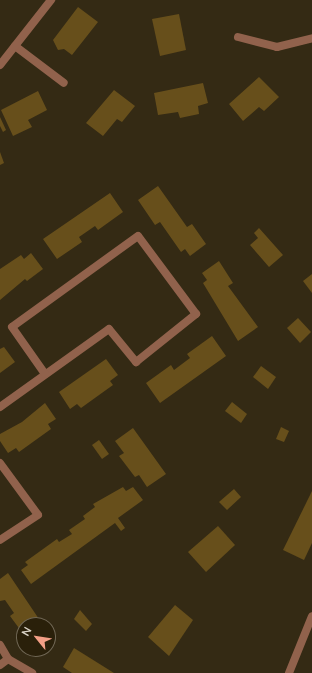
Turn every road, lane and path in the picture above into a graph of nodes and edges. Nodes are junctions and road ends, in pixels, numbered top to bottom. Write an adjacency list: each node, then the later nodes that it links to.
1 (51, 0): 4 (street)
2 (238, 37): 3 (street)
3 (312, 38)
4 (15, 46): 5 (street); 6 (street)
5 (0, 65)
6 (64, 83)
7 (45, 374): 7 (street); 8 (street)
8 (0, 406)
9 (0, 463): 10 (street)
10 (0, 540)
11 (312, 616): 16 (street)
12 (0, 644): 13 (street)
13 (8, 659): 14 (street); 15 (street)
14 (0, 665)
15 (32, 673)
16 (289, 673)

